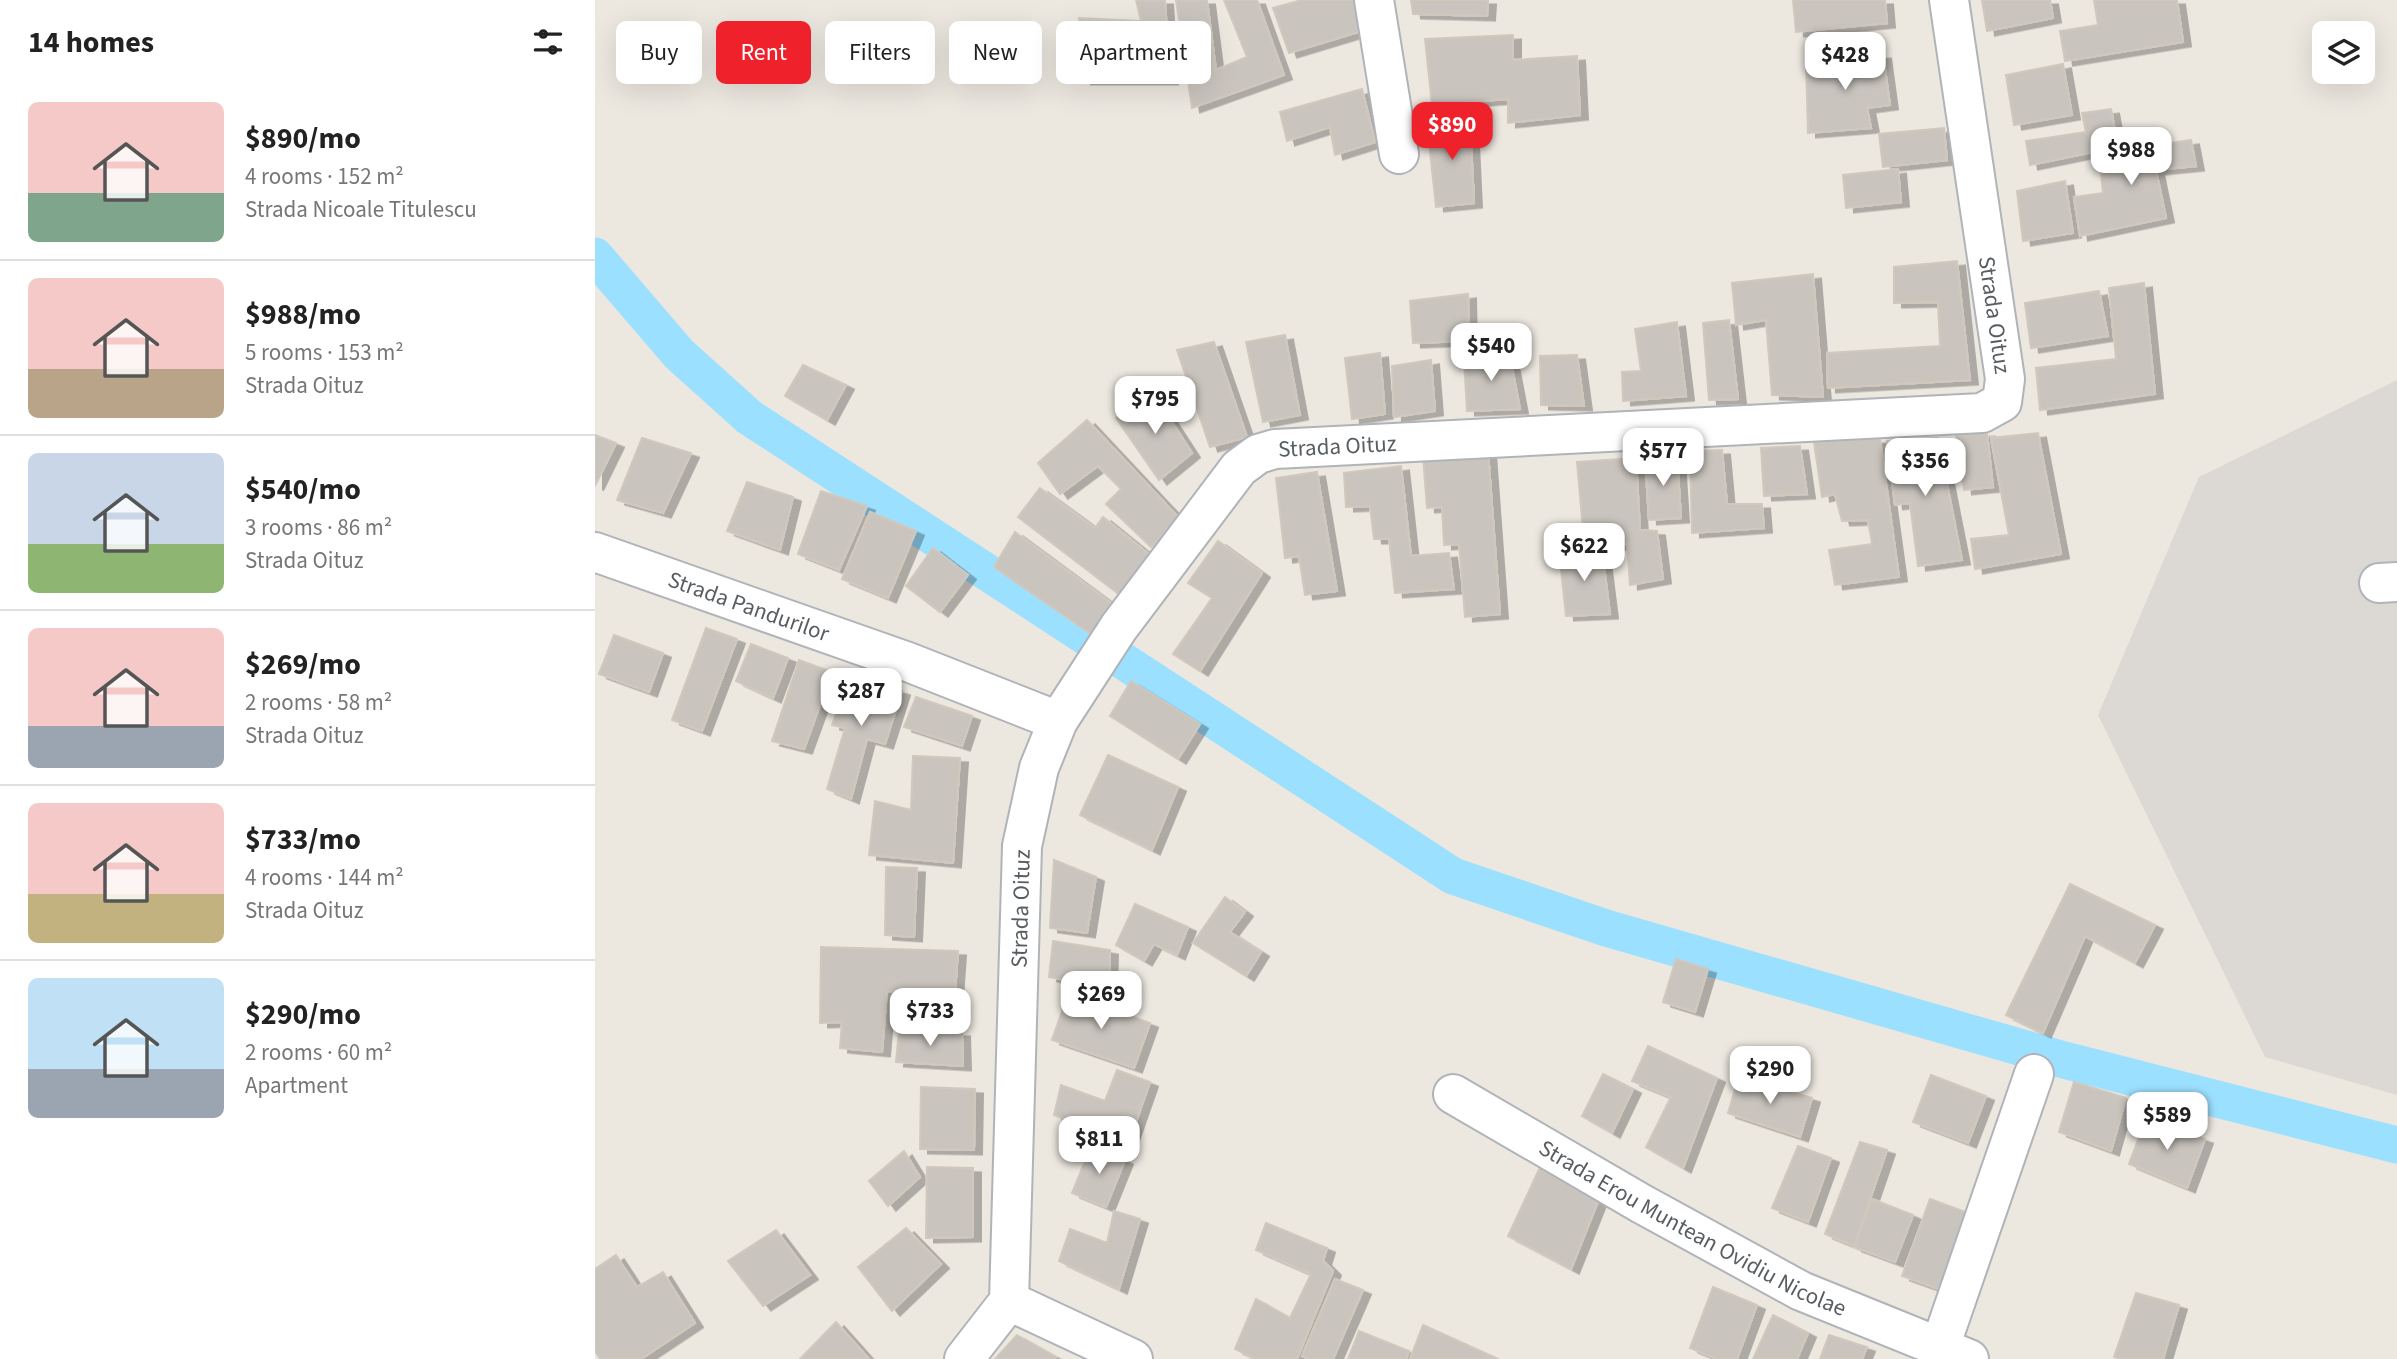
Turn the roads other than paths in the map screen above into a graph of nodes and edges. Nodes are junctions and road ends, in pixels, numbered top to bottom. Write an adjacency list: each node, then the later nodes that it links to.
1 (1374, 0): 3 (street)
2 (1949, 0): 5 (street, Strada Oituz)
3 (1399, 154)
4 (595, 552): 5 (street, Strada Pandurilor)
5 (1058, 721): 8 (street, Strada Oituz)
6 (2034, 1074): 9 (street, Strada Erou Muntean Ovidiu Nicolae)
7 (1453, 1094): 9 (street, Strada Erou Muntean Ovidiu Nicolae)
8 (1009, 1301): 10 (street); 11 (street)
9 (1954, 1353)
10 (964, 1359)
11 (1133, 1359)

